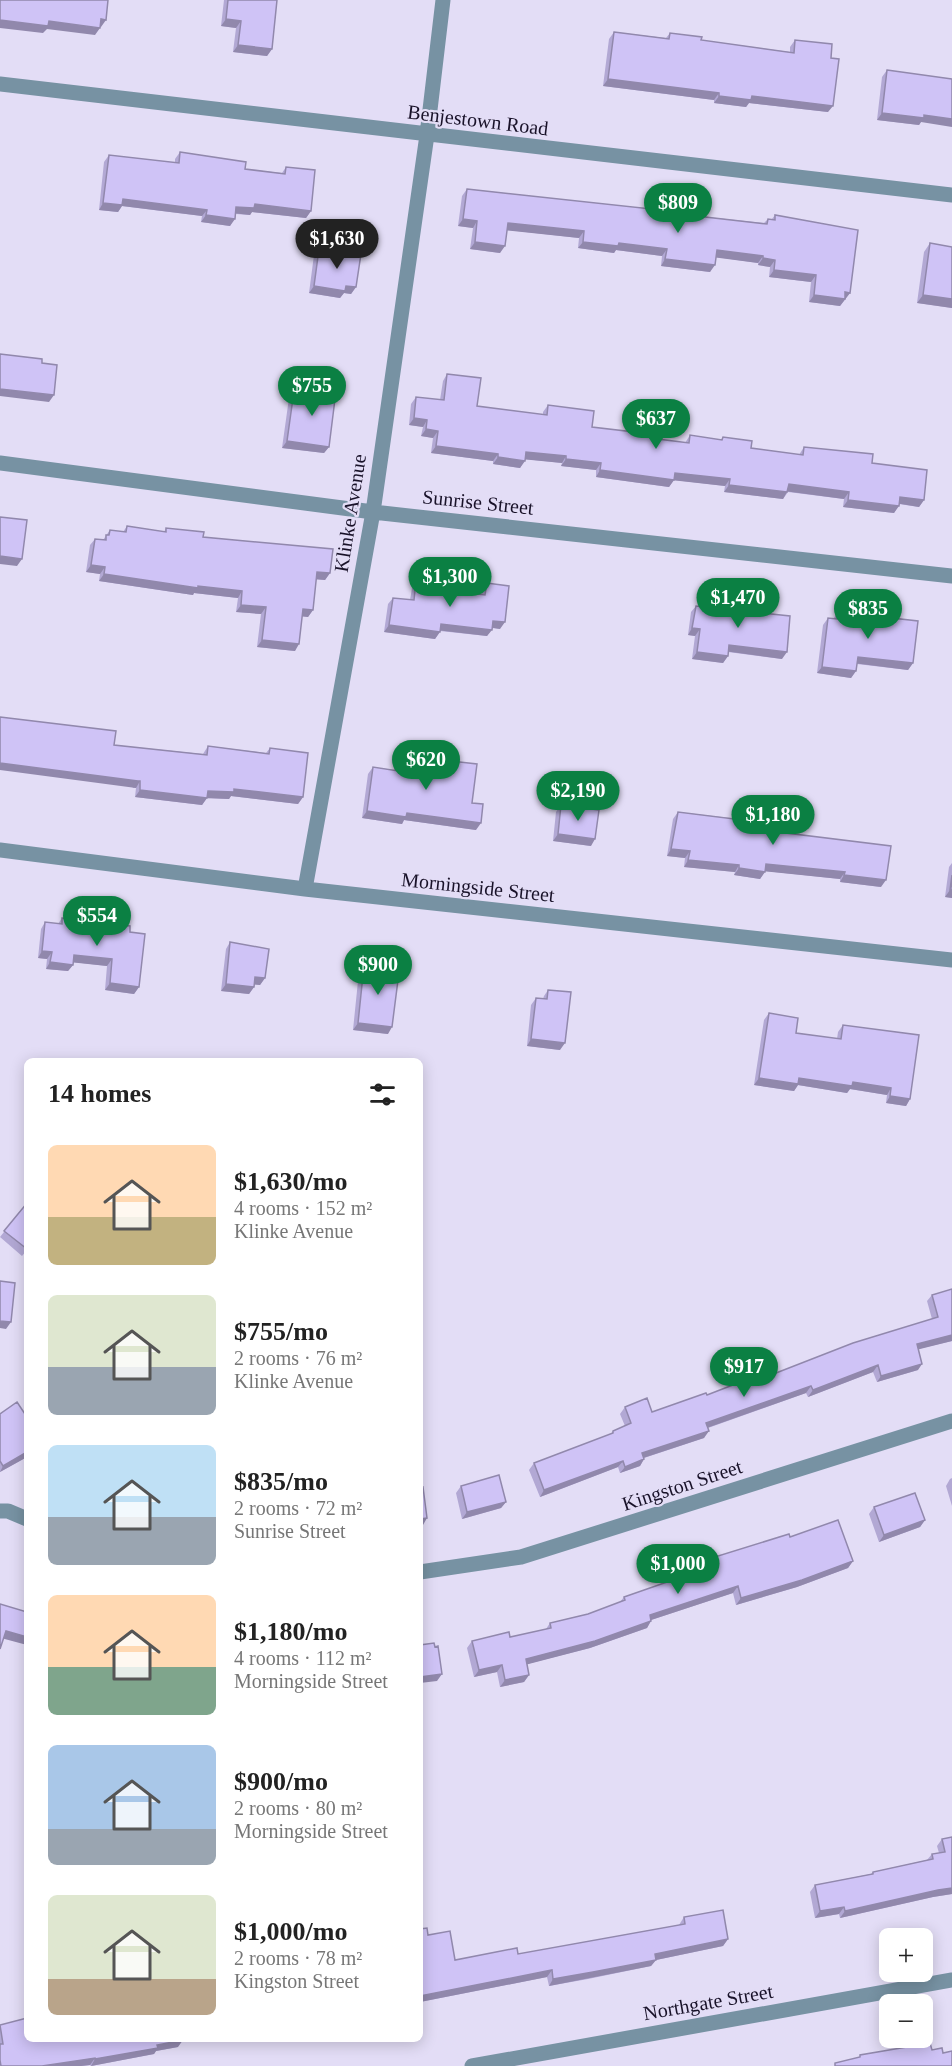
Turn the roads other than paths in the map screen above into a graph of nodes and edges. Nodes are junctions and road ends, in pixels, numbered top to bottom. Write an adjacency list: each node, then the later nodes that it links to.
1 (443, 0): 3 (street, Klinke Avenue)
2 (0, 84): 3 (street, Benjestown Road)
3 (427, 135): 4 (street, Benjestown Road); 6 (street, Klinke Avenue)
4 (952, 195)
5 (0, 463): 6 (street, Sunrise Street)
6 (373, 512): 7 (street, Sunrise Street); 9 (street, Klinke Avenue)
7 (952, 576)
8 (0, 850): 9 (street, Morningside Street)
9 (305, 889): 10 (street, Morningside Street)
10 (952, 960)
11 (952, 1421): 14 (street, Kingston Street)
12 (0, 1511): 13 (street)
13 (24, 1518)
14 (423, 1572)
15 (952, 1980): 16 (street, Northgate Street)
16 (472, 2066)

